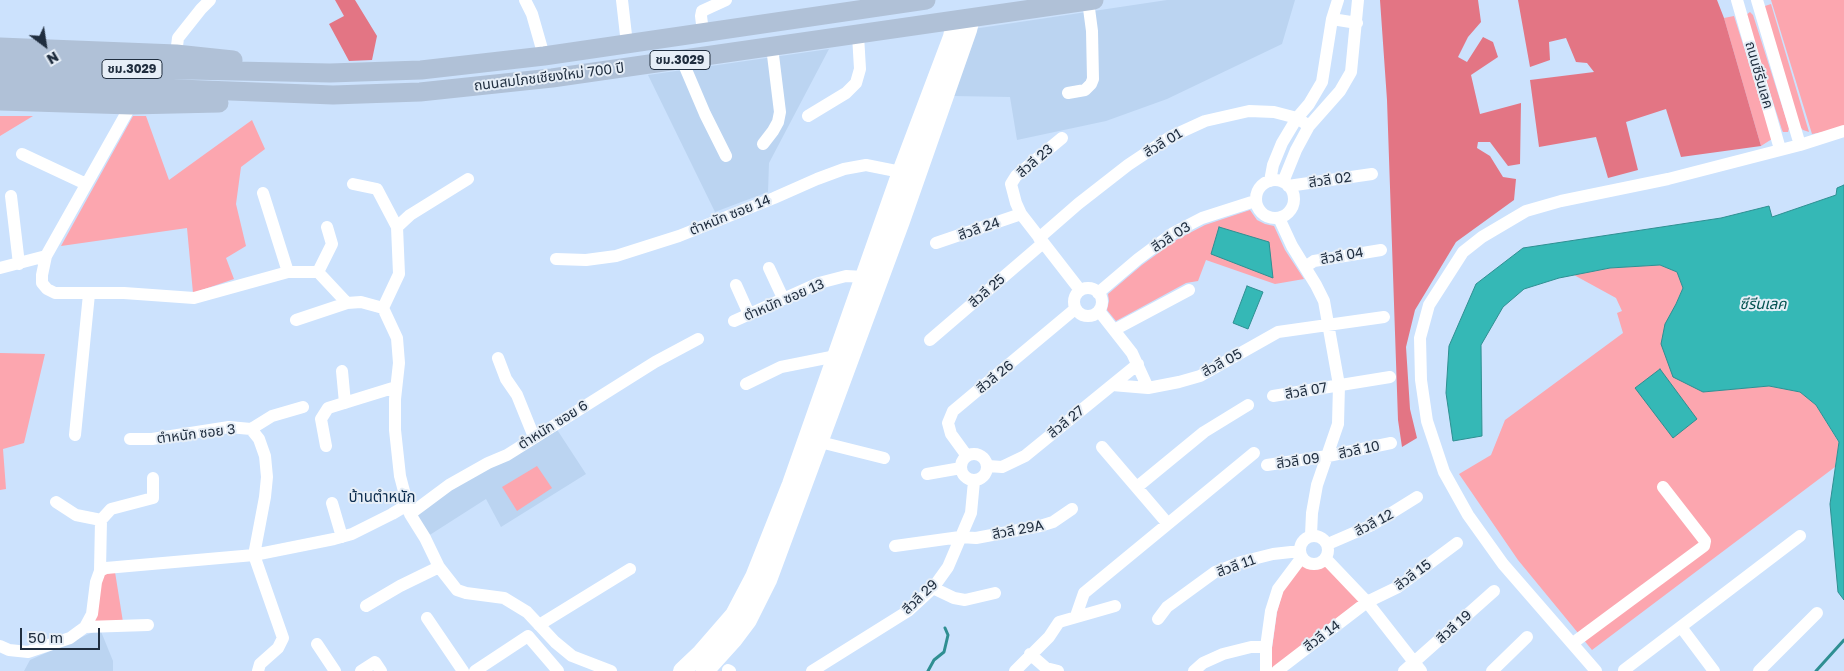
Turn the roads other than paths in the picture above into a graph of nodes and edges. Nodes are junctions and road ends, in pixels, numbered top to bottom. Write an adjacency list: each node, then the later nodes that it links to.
1 (210, 0): 19 (street)
2 (525, 0): 20 (street)
3 (622, 0): 16 (street)
4 (726, 0): 14 (street)
5 (926, 0): 14 (main road, ถนนสมโภชเชียงใหม่ 700 ปี / ชม.3029)
6 (1091, 0): 11 (main road, ถนนสมโภชเชียงใหม่ 700 ปี / ชม.3029); 26 (street)
7 (1338, 0): 12 (street)
8 (1358, 0): 13 (street)
9 (1737, 0): 36 (street, ถนนซีรีนเลค)
10 (1757, 0): 35 (street, ถนนซีรีนเลค)
11 (963, 19): 15 (main road, ถนนสมโภชเชียงใหม่ 700 ปี / ชม.3029); 39 (street); 82 (street)
12 (1332, 19): 13 (street); 30 (street)
13 (1357, 23): 31 (street)
14 (703, 32): 16 (main road, ถนนสมโภชเชียงใหม่ 700 ปี / ชม.3029)
15 (858, 35): 18 (main road, ถนนสมโภชเชียงใหม่ 700 ปี / ชม.3029); 29 (street)
16 (627, 44): 20 (main road, ถนนสมโภชเชียงใหม่ 700 ปี / ชม.3029)
17 (0, 47): 19 (main road)
18 (772, 47): 21 (main road, ถนนสมโภชเชียงใหม่ 700 ปี / ชม.3029); 34 (street)
19 (176, 54): 23 (main road)
20 (544, 56): 23 (main road, ถนนสมโภชเชียงใหม่ 700 ปี / ชม.3029)
21 (682, 60): 25 (main road, ถนนสมโภชเชียงใหม่ 700 ปี / ชม.3029); 38 (street)
22 (0, 66): 23 (main road, ถนนสมโภชเชียงใหม่ 700 ปี / ชม.3029)
23 (264, 72)
24 (0, 82): 25 (main road, ถนนสมโภชเชียงใหม่ 700 ปี / ชม.3029)
25 (264, 93): 28 (main road)
26 (1068, 93)
27 (0, 101): 28 (main road)
28 (131, 105): 43 (street)
29 (808, 116)
30 (1297, 118): 31 (street, สีวลี 01); 42 (street); 52 (street, สีวลี 01)
31 (1309, 126): 42 (street)
32 (1844, 131): 35 (street)
33 (1062, 138): 48 (street, สีวลี 23)
34 (763, 144)
35 (1800, 145): 36 (street)
36 (1780, 149): 151 (street)
37 (22, 154): 43 (street)
38 (726, 156)
39 (901, 172): 56 (street, ตำหนัก ซอย 14); 63 (street)
40 (1372, 174): 42 (street, สีวลี 02)
41 (468, 180): 51 (street)
42 (1281, 183): 47 (street); 49 (street)
43 (86, 184): 55 (street)
44 (353, 184): 51 (street)
45 (263, 193): 61 (street)
46 (11, 196): 57 (street)
47 (1256, 202): 49 (street); 67 (street, สีวลี 03)
48 (1022, 214): 52 (street); 53 (street, สีวลี 24)
49 (1279, 218): 58 (street)
50 (327, 227): 62 (street)
51 (396, 227): 71 (street)
52 (1041, 240): 65 (street); 81 (street, สีวลี 25)
53 (936, 243)
54 (1381, 250): 58 (street, สีวลี 04)
55 (46, 256): 57 (street); 68 (street)
56 (556, 259)
57 (19, 264): 59 (street)
58 (1305, 267): 78 (street)
59 (0, 268)
60 (770, 268): 69 (street)
61 (288, 272): 62 (street); 68 (street)
62 (318, 272): 70 (street)
63 (864, 277): 69 (street, ตำหนัก ซอย 13); 82 (street)
64 (736, 285): 74 (street)
65 (1080, 290): 67 (street); 72 (street)
66 (1189, 290): 79 (street)
67 (1098, 293): 73 (street)
68 (89, 294): 97 (street)
69 (783, 298): 74 (street, ตำหนัก ซอย 13)
70 (347, 303): 71 (street); 76 (street)
71 (383, 308): 90 (street)
72 (1075, 310): 73 (street); 105 (street, สีวลี 26)
73 (1099, 311): 79 (street)
74 (749, 314): 77 (street, ตำหนัก ซอย 13)
75 (1384, 317): 78 (street, สีวลี 05)
76 (296, 320)
77 (734, 321)
78 (1328, 325): 89 (street); 91 (street, สีวลี 05)
79 (1114, 330): 84 (street)
80 (698, 339): 98 (street, ตำหนัก ซอย 6)
81 (930, 340)
82 (843, 352): 87 (street); 100 (street); 166 (street)
83 (498, 358): 98 (street)
84 (1138, 364): 88 (street, สีวลี 27); 91 (street)
85 (342, 371): 93 (street)
86 (1390, 377): 89 (street, สีวลี 07)
87 (746, 384)
88 (1112, 385): 91 (street, สีวลี 05); 109 (street, สีวลี 27)
89 (1338, 385): 92 (street, สีวลี 07); 106 (street)
90 (396, 387): 93 (street); 120 (street)
91 (1148, 388)
92 (1273, 396)
93 (346, 403): 102 (street)
94 (1248, 405): 115 (street)
95 (303, 407): 96 (street)
96 (250, 429): 99 (street, ตำหนัก ซอย 3); 131 (street, ตำหนัก ซอย 3)
97 (75, 434)
98 (534, 437): 120 (street, ตำหนัก ซอย 6)
99 (130, 439)
100 (820, 442): 107 (street); 167 (street)
101 (1391, 443): 106 (street, สีวลี 10)
102 (326, 446)
103 (1102, 447): 115 (street)
104 (1254, 453): 122 (street)
105 (967, 456): 109 (street); 110 (street)
106 (1328, 456): 108 (street, สีวลี 09); 123 (street)
107 (884, 458)
108 (1267, 465)
109 (988, 466): 113 (street)
110 (961, 468): 111 (street); 113 (street)
111 (927, 474)
112 (153, 478): 121 (street)
113 (974, 481): 126 (street, สีวลี 29)
114 (1663, 486): 151 (street)
115 (1136, 487): 122 (street)
116 (1417, 496): 128 (street, สีวลี 12)
117 (56, 502): 121 (street)
118 (332, 503): 125 (street)
119 (1072, 509): 126 (street, สีวลี 29A)
120 (409, 510): 125 (street, ตำหนัก ซอย 6); 133 (street)
121 (102, 520): 135 (street)
122 (1168, 524): 143 (street)
123 (1311, 536): 128 (street); 130 (street)
124 (1800, 536): 149 (street)
125 (342, 537): 131 (street, ตำหนัก ซอย 6)
126 (960, 537): 129 (street, สีวลี 29A); 136 (street, สีวลี 29)
127 (1457, 543): 139 (street, สีวลี 15)
128 (1328, 544): 132 (street)
129 (894, 546)
130 (1301, 554): 132 (street); 145 (street, สีวลี 11); 154 (street)
131 (254, 555): 135 (street, ตำหนัก ซอย 6); 158 (street)
132 (1326, 559): 139 (street)
133 (439, 567): 140 (street); 147 (street)
134 (630, 569): 147 (street)
135 (100, 571): 148 (street)
136 (933, 588): 138 (street); 168 (street, สีวลี 29)
137 (1494, 591): 157 (street, สีวลี 19)
138 (995, 593)
139 (1367, 602): 157 (street); 173 (street, สีวลี 14)
140 (366, 606)
141 (1115, 606): 143 (street)
142 (1817, 614): 177 (street)
143 (1076, 616): 155 (street)
144 (427, 618): 162 (street)
145 (1158, 619)
146 (148, 625): 148 (street)
147 (539, 625): 165 (street)
148 (85, 627): 153 (street)
149 (1681, 627): 159 (street); 176 (street)
150 (1527, 637): 174 (street)
151 (1573, 643): 175 (street)
152 (317, 644): 160 (street)
153 (0, 646)
154 (1266, 647): 171 (street); 172 (street)
155 (1030, 654): 169 (street); 170 (street)
156 (378, 666): 161 (street)
157 (1413, 668)
158 (258, 669)
159 (1624, 670)
160 (334, 671)
161 (361, 671)
162 (463, 671)
163 (475, 671): 164 (street)
164 (558, 671)
165 (612, 671)
166 (682, 671)
167 (705, 671)
168 (812, 671)
169 (1015, 671)
170 (1058, 671)
171 (1194, 671)
172 (1266, 671)
173 (1277, 671)
174 (1492, 671)
175 (1596, 671)
176 (1714, 671)
177 (1759, 671)

